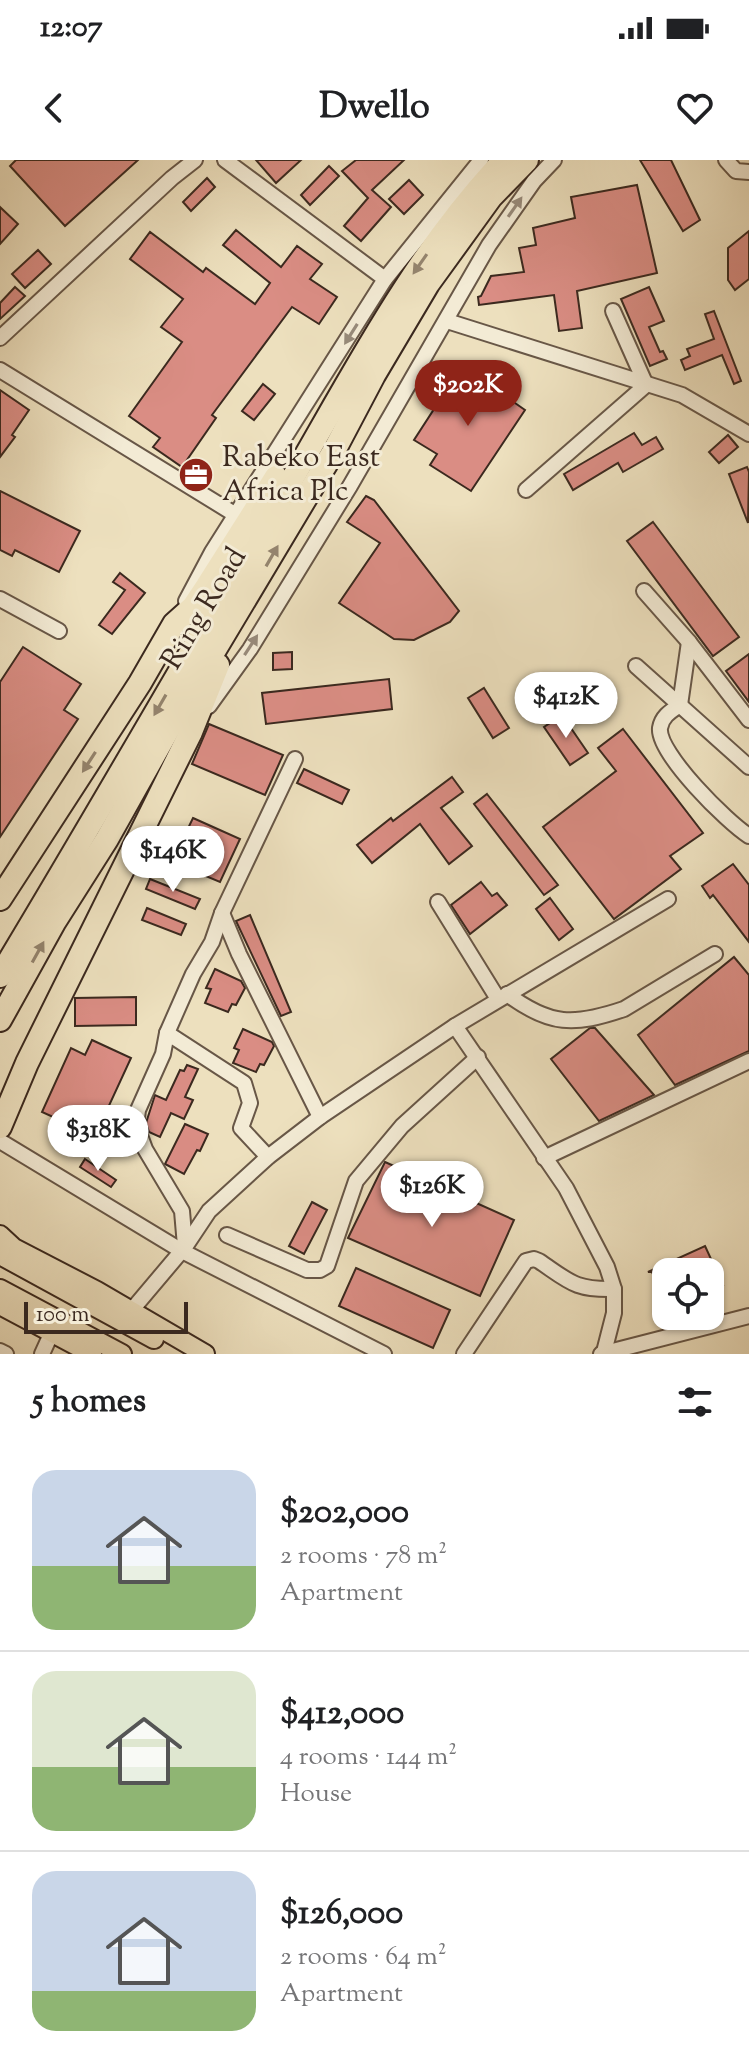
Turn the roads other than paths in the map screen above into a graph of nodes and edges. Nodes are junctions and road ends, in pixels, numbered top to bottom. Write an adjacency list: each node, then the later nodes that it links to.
1 (195, 160): 12 (street)
2 (225, 160): 9 (street)
3 (481, 160): 9 (street)
4 (504, 160): 14 (highway, Ring Road, one-way to 14)
5 (527, 160): 21 (highway, Ring Road, one-way to 5)
6 (554, 160): 11 (street, one-way to 6)
7 (726, 160): 8 (street)
8 (745, 173)
9 (385, 279): 18 (street, one-way to 18)
10 (613, 311): 15 (street)
11 (447, 321): 15 (street); 28 (street, one-way to 11)
12 (0, 338)
13 (0, 370): 18 (street)
14 (355, 370): 22 (highway); 37 (highway, Ring Road, one-way to 37)
15 (646, 385): 16 (street); 17 (street)
16 (749, 434)
17 (526, 490)
18 (236, 515): 22 (street)
19 (644, 591): 24 (street)
20 (0, 599): 23 (street)
21 (232, 623): 28 (highway); 39 (highway, Ring Road, one-way to 21)
22 (174, 624): 32 (highway, one-way to 32)
23 (59, 631)
24 (689, 642): 26 (street); 27 (street)
25 (636, 666): 26 (street)
26 (680, 705): 30 (street); 31 (street)
27 (749, 720)
28 (191, 732): 45 (highway)
29 (295, 759): 35 (street)
30 (749, 767)
31 (749, 836)
32 (0, 899)
33 (668, 899): 38 (street)
34 (438, 902): 38 (street)
35 (222, 913): 41 (street); 44 (street)
36 (715, 954): 38 (street)
37 (0, 976)
38 (502, 996): 40 (street)
39 (0, 1020)
40 (455, 1026): 42 (street); 44 (street)
41 (167, 1033): 47 (street); 51 (street)
42 (478, 1057): 48 (street); 50 (street)
43 (749, 1061): 48 (street)
44 (320, 1117): 47 (street)
45 (0, 1127)
46 (0, 1141): 51 (street)
47 (268, 1157): 51 (street)
48 (544, 1158): 54 (street)
49 (0, 1235): 56 (main road)
50 (227, 1235)
51 (183, 1249): 56 (street); 67 (street)
52 (0, 1255): 61 (main road)
53 (0, 1289): 66 (main road)
54 (614, 1289): 62 (street); 68 (street)
55 (0, 1305): 58 (main road)
56 (131, 1311): 61 (main road)
57 (749, 1316): 59 (street)
58 (52, 1332): 64 (street); 65 (main road)
59 (662, 1338): 62 (street); 69 (street)
60 (0, 1351): 63 (street)
61 (200, 1352)
62 (602, 1353)
63 (6, 1354)
64 (42, 1354)
65 (92, 1354)
66 (122, 1354)
67 (384, 1354)
68 (464, 1354)
69 (668, 1354)

